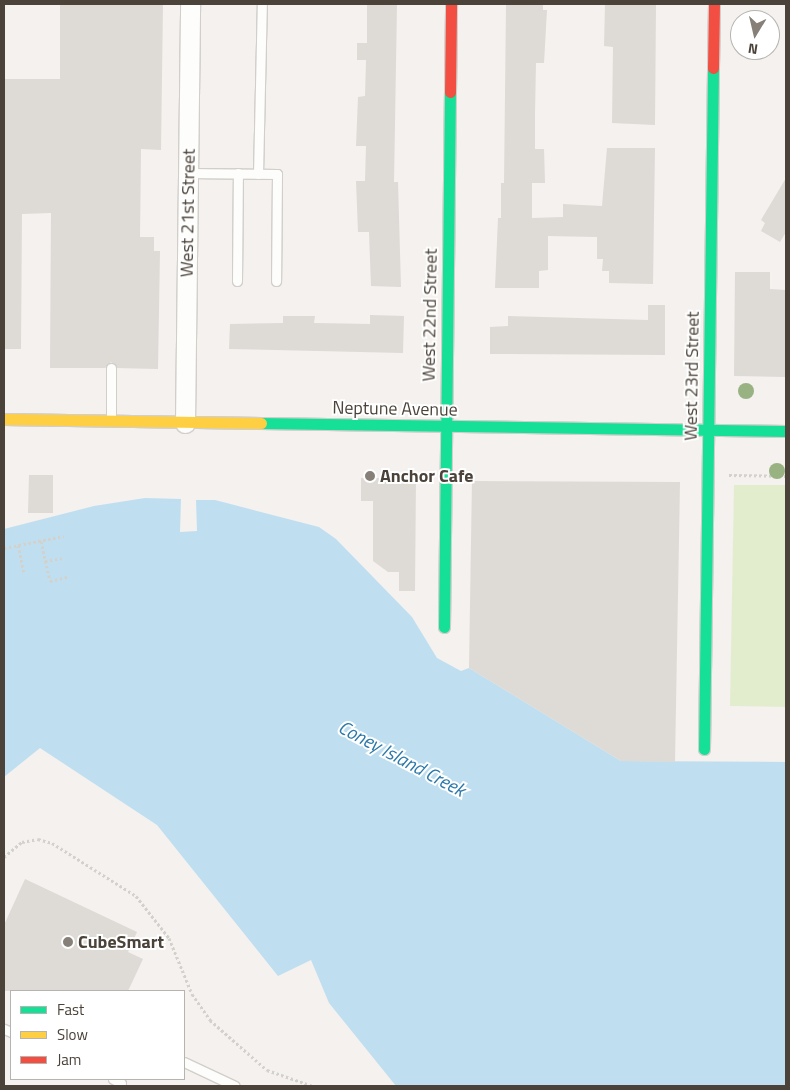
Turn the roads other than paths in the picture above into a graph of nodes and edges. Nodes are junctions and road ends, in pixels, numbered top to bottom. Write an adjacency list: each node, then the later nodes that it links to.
1 (190, 4): 5 (street, West 21st Street)
2 (262, 4): 7 (lane)
3 (451, 4): 14 (street, West 22nd Street)
4 (714, 4): 15 (street, West 23rd Street)
5 (188, 173): 6 (lane); 13 (street, West 21st Street)
6 (238, 173): 7 (lane); 8 (lane)
7 (258, 174): 9 (lane)
8 (237, 281)
9 (276, 281)
10 (111, 368): 12 (lane)
11 (4, 419): 12 (street, Neptune Avenue)
12 (111, 421): 13 (street, Neptune Avenue)
13 (185, 423): 14 (street, Neptune Avenue)
14 (446, 427): 15 (street, Neptune Avenue); 17 (street, West 22nd Street)
15 (709, 431): 16 (street, Neptune Avenue); 18 (street, West 23rd Street)
16 (786, 431)
17 (444, 627)
18 (704, 749)
19 (185, 1062): 20 (lane)
20 (235, 1086)

